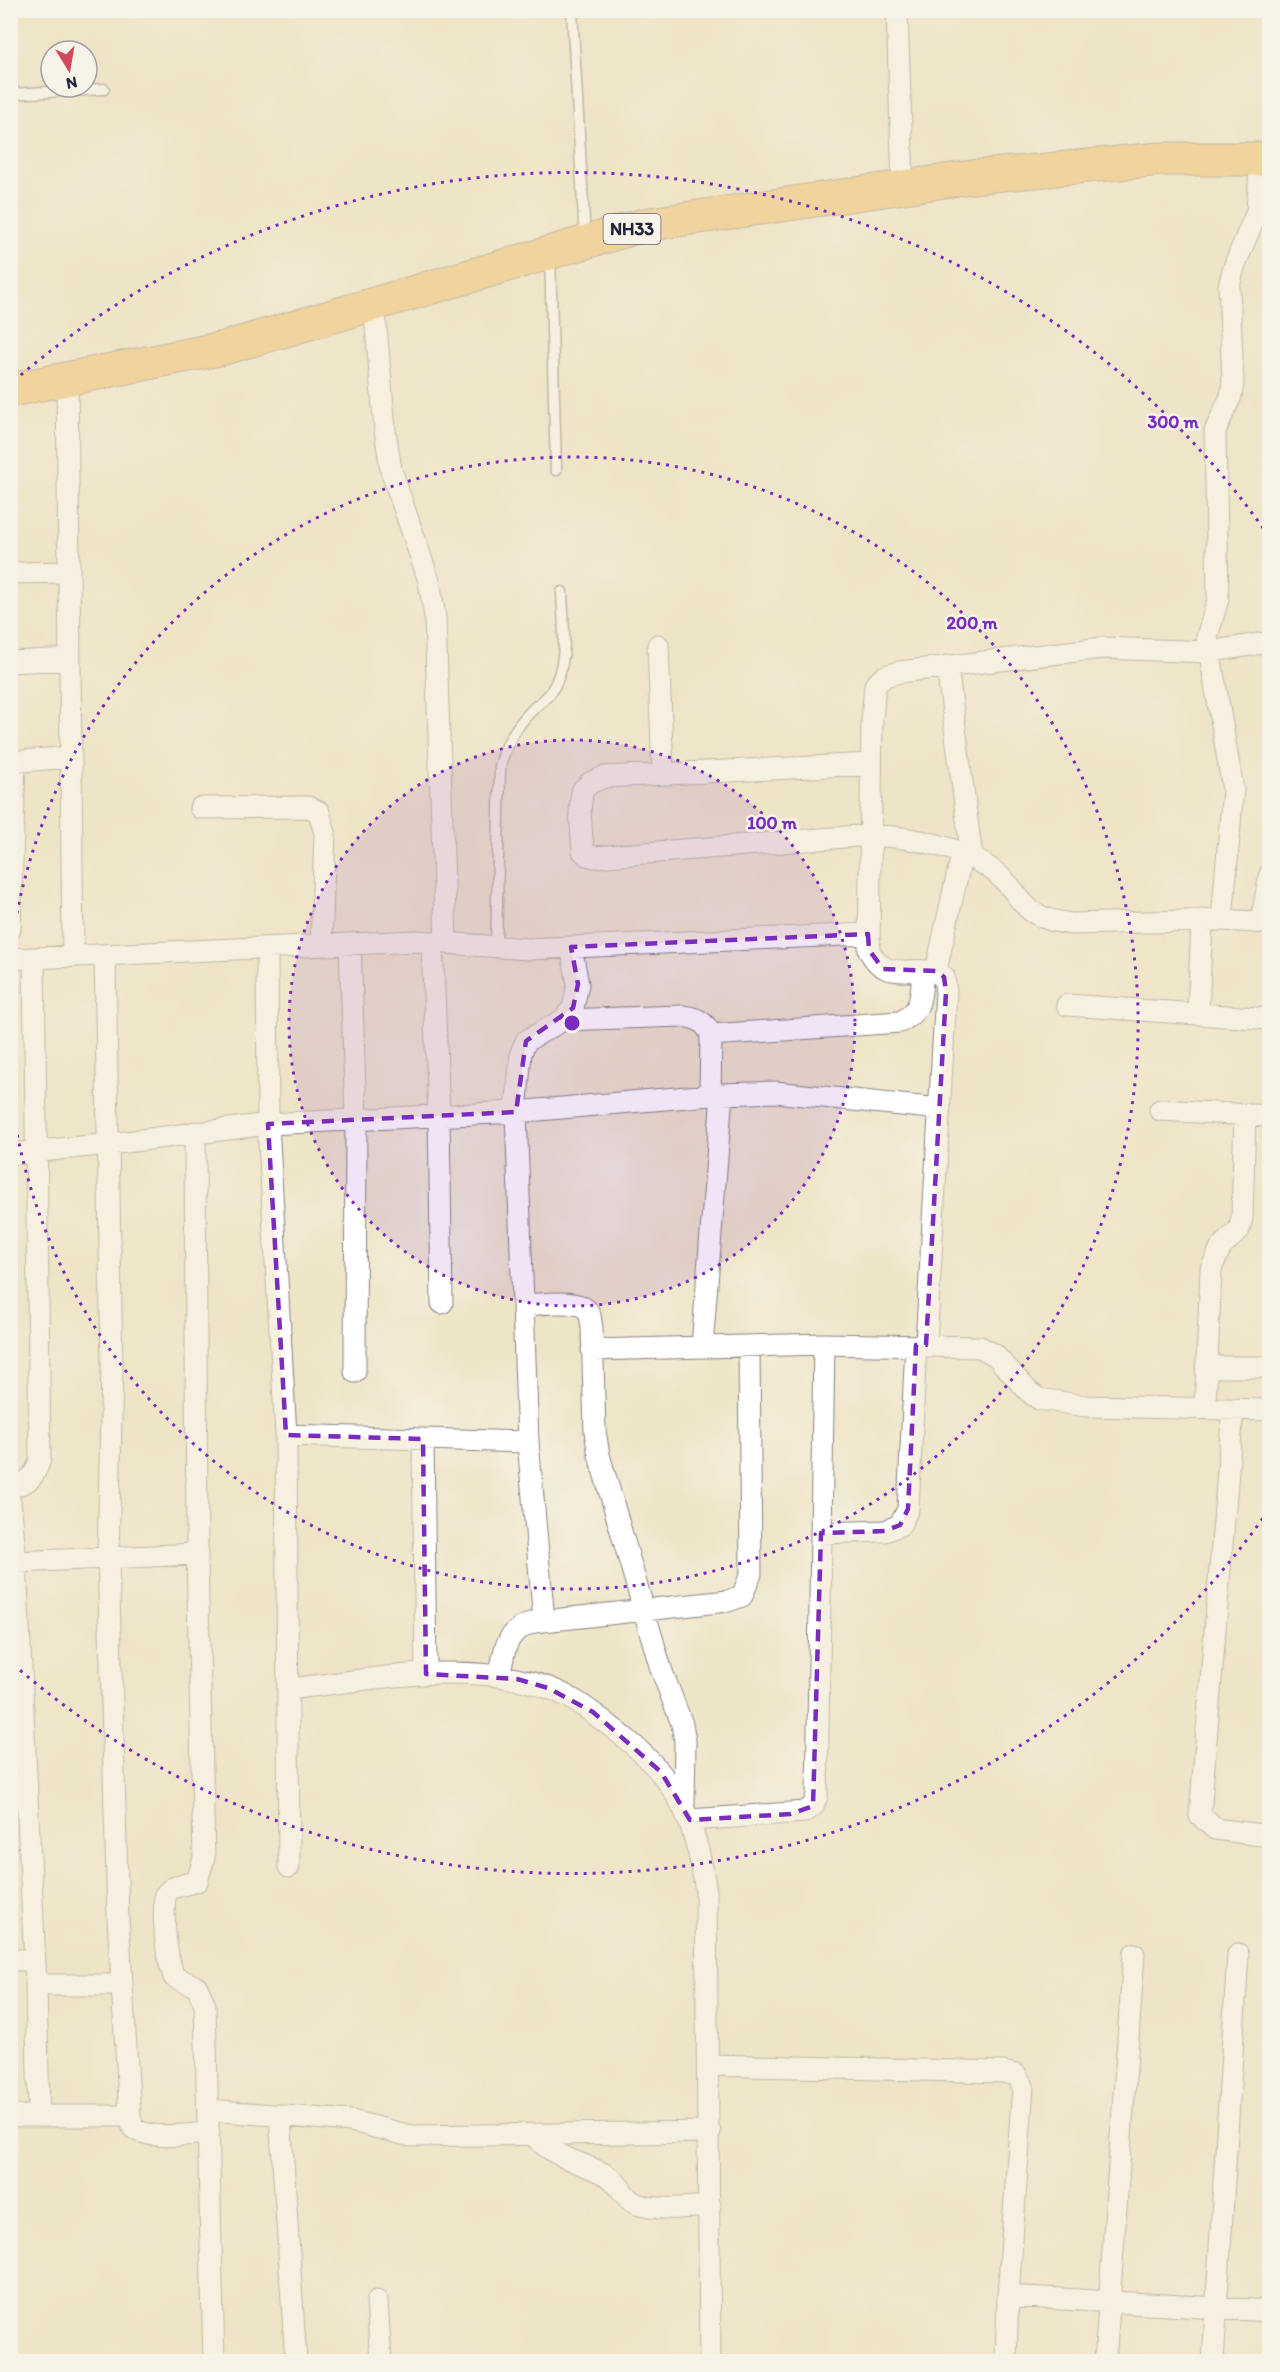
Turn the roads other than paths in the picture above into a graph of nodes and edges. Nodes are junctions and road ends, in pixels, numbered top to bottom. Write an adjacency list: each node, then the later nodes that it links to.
1 (572, 10): 7 (lane)
2 (897, 10): 6 (street)
3 (104, 89): 4 (lane)
4 (10, 94)
5 (1265, 159): 6 (highway, NH33); 18 (street)
6 (903, 187): 7 (highway, NH33)
7 (585, 242): 8 (highway, NH33)
8 (550, 253): 9 (highway, NH33); 12 (lane)
9 (374, 304): 10 (highway, NH33); 34 (street)
10 (67, 378): 11 (highway, NH33); 13 (street)
11 (10, 390)
12 (556, 470)
13 (69, 572): 14 (street); 19 (street)
14 (10, 573)
15 (562, 592): 39 (lane)
16 (1269, 642): 18 (street)
17 (658, 645): 25 (street)
18 (1208, 652): 21 (street); 30 (street)
19 (70, 659): 20 (street); 22 (street)
20 (10, 662)
21 (947, 666): 24 (street); 28 (street)
22 (71, 758): 23 (street); 41 (street)
23 (13, 761): 32 (street)
24 (871, 764): 25 (street); 27 (street)
25 (663, 774): 27 (street)
26 (200, 808): 36 (street)
27 (870, 836): 28 (street); 33 (street)
28 (967, 856): 30 (street); 44 (street)
29 (1269, 874): 31 (street)
30 (1212, 920): 31 (street); 46 (street)
31 (1265, 922)
32 (10, 930)
33 (868, 934): 37 (street); 44 (street)
34 (439, 943): 35 (street); 39 (street); 55 (street)
35 (350, 944): 36 (street); 57 (street)
36 (321, 945): 38 (street)
37 (571, 947): 39 (street); 48 (street)
38 (267, 948): 40 (street); 58 (street)
39 (496, 948)
40 (105, 955): 41 (street); 60 (street)
41 (73, 956): 42 (street)
42 (34, 958): 43 (street); 61 (street)
43 (10, 959)
44 (930, 971): 49 (street); 51 (street)
45 (1067, 1005): 46 (street)
46 (1198, 1014): 47 (street)
47 (1269, 1019)
48 (563, 1020): 49 (street); 53 (street)
49 (711, 1035): 50 (street)
50 (716, 1094): 51 (street); 53 (street); 68 (street)
51 (939, 1109): 66 (street)
52 (1160, 1110): 54 (street)
53 (516, 1112): 55 (street); 64 (street)
54 (1245, 1114): 56 (street); 70 (street)
55 (439, 1116): 57 (street); 63 (street)
56 (1269, 1116)
57 (356, 1119): 58 (street); 72 (street)
58 (268, 1124): 59 (street); 76 (street)
59 (195, 1132): 60 (street); 82 (street)
60 (110, 1144): 61 (street); 83 (street)
61 (35, 1151): 62 (street); 79 (street)
62 (10, 1154)
63 (442, 1303)
64 (523, 1305): 69 (street); 78 (street)
65 (824, 1344): 66 (street); 67 (street); 81 (street)
66 (921, 1345): 73 (street); 81 (street)
67 (749, 1346): 68 (street); 85 (street)
68 (702, 1347): 69 (street)
69 (592, 1350): 85 (street)
70 (1206, 1367): 71 (street); 73 (street)
71 (1269, 1367)
72 (355, 1372)
73 (1205, 1408): 74 (street)
74 (1233, 1409): 75 (street); 91 (street)
75 (1269, 1410)
76 (286, 1435): 77 (street); 89 (street)
77 (423, 1439): 78 (street); 87 (street)
78 (528, 1442): 86 (street)
79 (10, 1487)
80 (10, 1501): 84 (street)
81 (821, 1533): 90 (street)
82 (197, 1554): 83 (street); 100 (street)
83 (108, 1558): 84 (street); 98 (street)
84 (16, 1562): 96 (street)
85 (643, 1610): 86 (street); 90 (street)
86 (544, 1621): 88 (street)
87 (426, 1674): 88 (street); 89 (street)
88 (499, 1676): 90 (street)
89 (288, 1689): 92 (street)
90 (687, 1812): 99 (street)
91 (1269, 1836)
92 (289, 1867)
93 (1134, 1954): 111 (street)
94 (1238, 1954): 112 (street)
95 (10, 1960): 96 (street)
96 (34, 1960): 97 (street)
97 (36, 1985): 98 (street); 103 (street)
98 (122, 1985): 104 (street)
99 (709, 2065): 105 (street); 109 (street)
100 (209, 2110): 101 (street); 106 (street)
101 (280, 2115): 107 (street); 115 (street)
102 (10, 2116): 103 (street)
103 (39, 2116): 104 (street)
104 (130, 2116): 106 (street)
105 (710, 2132): 107 (street); 108 (street)
106 (209, 2133): 114 (street)
107 (533, 2135): 108 (street)
108 (710, 2206): 117 (street)
109 (1008, 2296): 111 (street); 118 (street)
110 (376, 2301): 116 (street)
111 (1108, 2302): 112 (street); 119 (street)
112 (1216, 2308): 113 (street); 120 (street)
113 (1269, 2311)
114 (214, 2361)
115 (296, 2361)
116 (381, 2361)
117 (710, 2361)
118 (1006, 2361)
119 (1105, 2361)
120 (1212, 2361)

